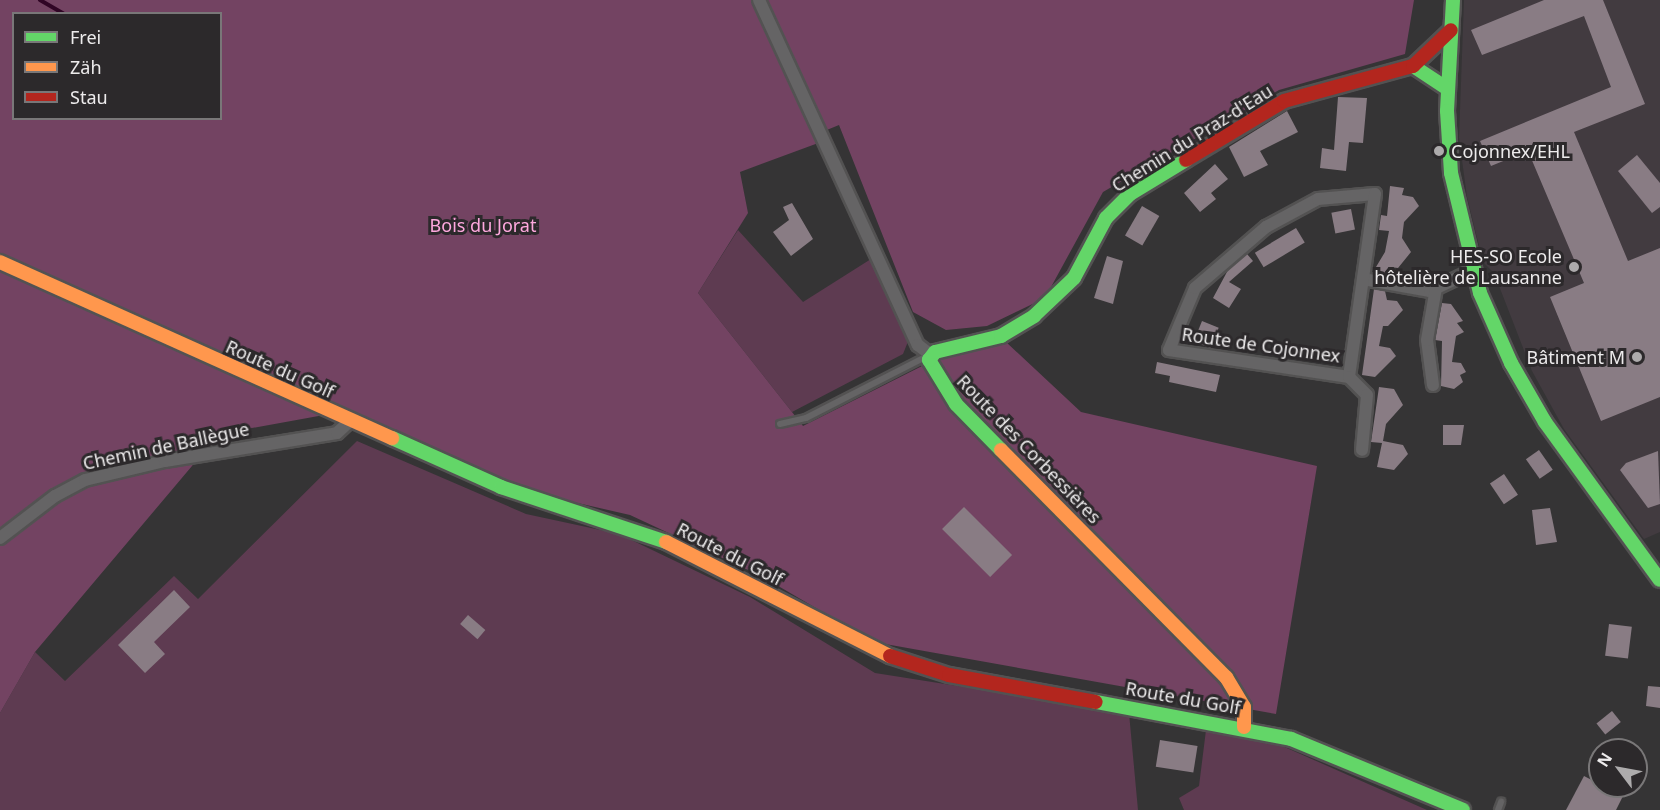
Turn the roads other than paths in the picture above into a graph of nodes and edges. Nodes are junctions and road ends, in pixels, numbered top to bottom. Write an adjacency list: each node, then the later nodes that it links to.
1 (759, 0): 10 (street, Route des Corbessières)
2 (1453, 0): 3 (street)
3 (1451, 30): 4 (street, Chemin du Praz-d'Eau); 5 (street)
4 (1413, 66): 5 (street); 10 (street, Chemin du Praz-d'Eau)
5 (1448, 89): 7 (street)
6 (0, 262): 13 (street, Route du Golf)
7 (1472, 271): 9 (street); 17 (street)
8 (1363, 279): 9 (street); 11 (street, Route de Cojonnex); 11 (street, Route de Cojonnex)
9 (1436, 288): 12 (street)
10 (931, 355): 14 (lane, Chemin du Praz-d'Eau); 18 (street, Route des Corbessières)
11 (1349, 377): 15 (street, Route de Cojonnex)
12 (1433, 385)
13 (351, 420): 16 (street, Chemin de Ballègue); 18 (street, Route du Golf)
14 (780, 424)
15 (1362, 450)
16 (0, 538)
17 (1660, 580)
18 (1244, 727): 20 (street, Route du Golf)
19 (1501, 802): 21 (lane)
20 (1463, 810)
21 (1498, 810)

